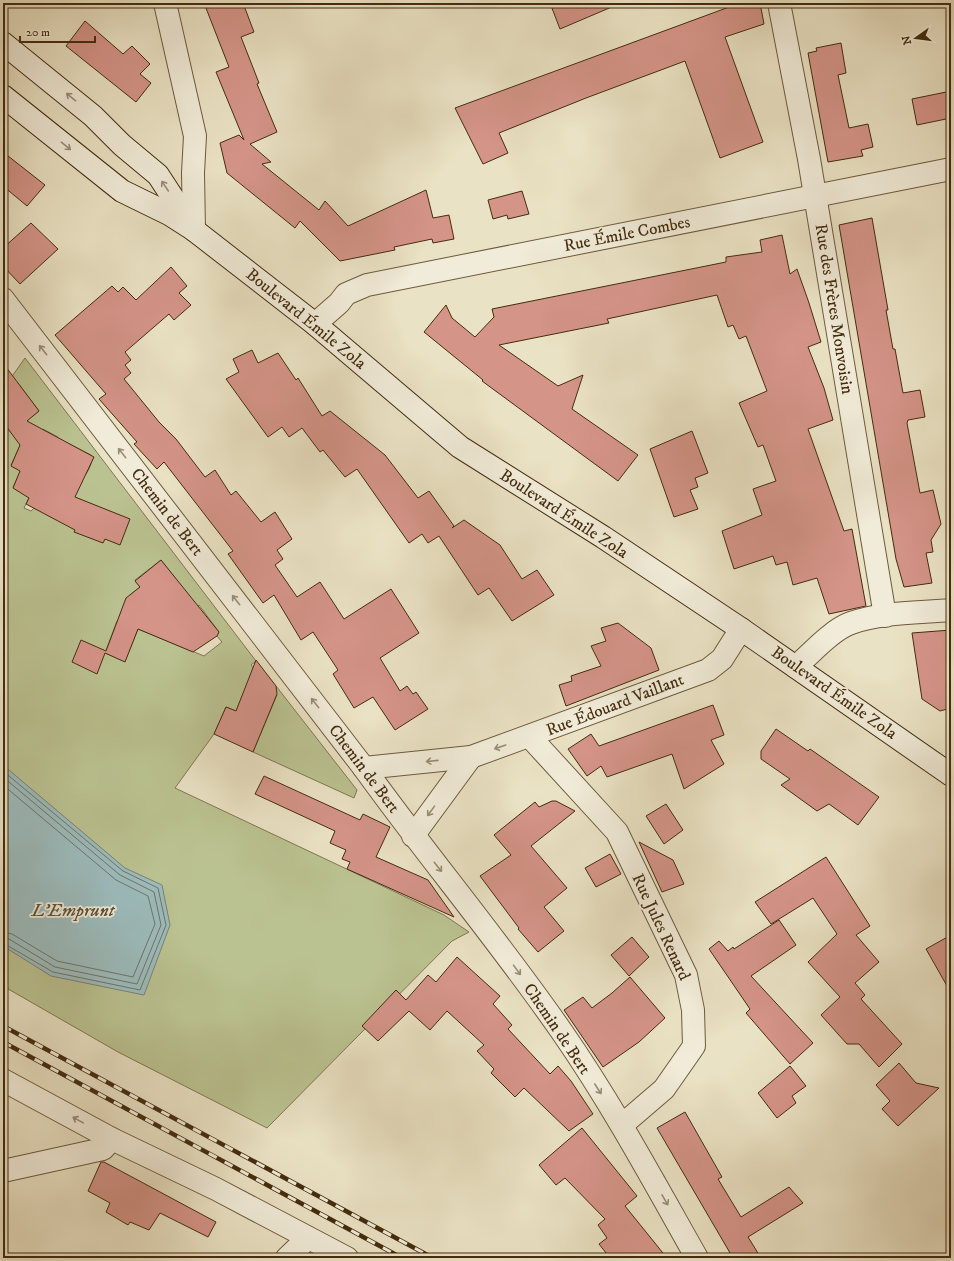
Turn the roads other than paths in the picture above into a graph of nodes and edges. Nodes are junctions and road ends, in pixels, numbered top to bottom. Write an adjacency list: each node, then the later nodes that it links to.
1 (166, 3): 7 (street)
2 (779, 3): 6 (street, Rue des Frères Monvoisin)
3 (3, 43): 7 (street, Boulevard Émile Zola, one-way to 3)
4 (3, 96): 7 (street, Boulevard Émile Zola, one-way to 7)
5 (951, 169): 6 (street, Rue Émile Combes)
6 (815, 197): 9 (street, Rue Émile Combes); 11 (street, Rue des Frères Monvoisin)
7 (194, 230): 9 (street, Boulevard Émile Zola)
8 (3, 299): 16 (street, Chemin de Bert, one-way to 8)
9 (315, 324): 12 (street, Boulevard Émile Zola)
10 (951, 610): 11 (street)
11 (885, 616): 13 (street)
12 (742, 629): 13 (street, Boulevard Émile Zola); 14 (street, Rue Édouard Vaillant)
13 (796, 667): 17 (street, Boulevard Émile Zola)
14 (530, 737): 15 (street, Rue Édouard Vaillant, one-way to 15); 20 (street, Rue Jules Renard)
15 (471, 757): 16 (street, Rue Édouard Vaillant, one-way to 16); 18 (street, one-way to 18)
16 (364, 768): 18 (street, Chemin de Bert)
17 (951, 775)
18 (413, 836): 20 (street, Chemin de Bert, one-way to 20)
19 (3, 1080): 21 (street, one-way to 19)
20 (622, 1125): 25 (street, Chemin de Bert, one-way to 25)
21 (112, 1139): 22 (street); 23 (street)
22 (3, 1171)
23 (298, 1248): 24 (street)
24 (347, 1258)
25 (697, 1258)

